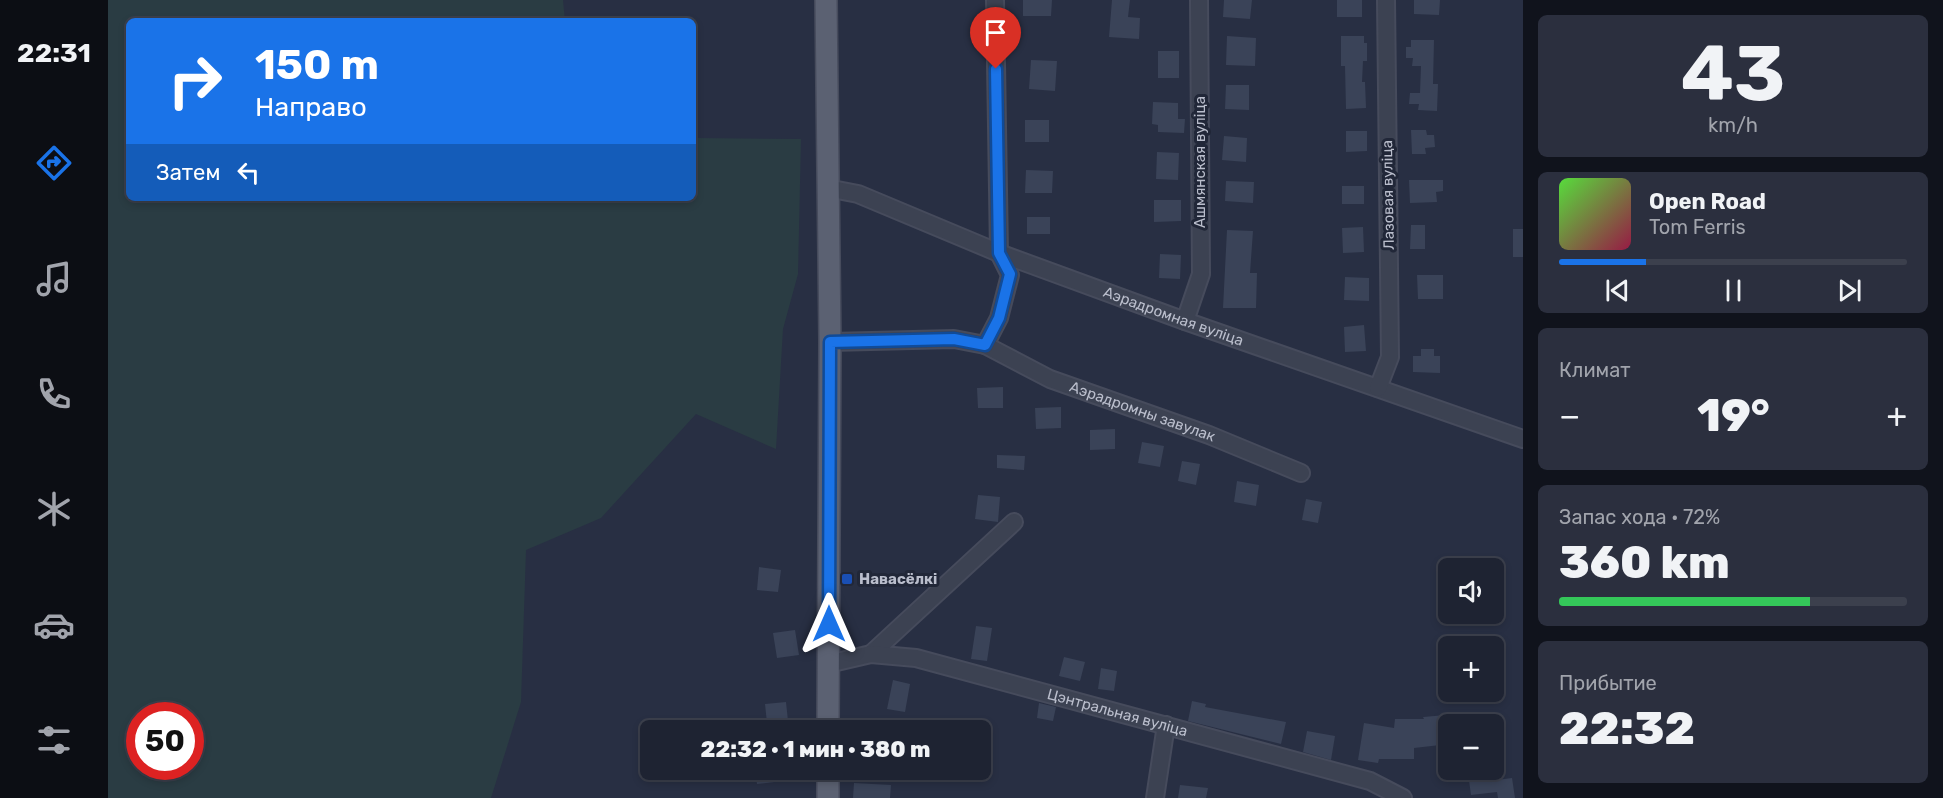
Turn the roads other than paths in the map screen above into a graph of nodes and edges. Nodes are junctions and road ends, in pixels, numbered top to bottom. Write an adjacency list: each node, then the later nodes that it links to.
1 (826, 0): 5 (main road)
2 (995, 0): 6 (street)
3 (1199, 0): 7 (street, Ашмянская вуліца)
4 (1386, 0): 10 (street, Лазовая вуліца)
5 (827, 188): 6 (street, Аэрадромная вуліца); 8 (main road)
6 (999, 253): 7 (street, Аэрадромная вуліца); 9 (street)
7 (1185, 321): 10 (street, Аэрадромная вуліца)
8 (830, 342): 9 (street, Аэрадромны завулак); 15 (main road)
9 (985, 345): 12 (street, Аэрадромны завулак)
10 (1378, 388): 11 (street, Аэрадромная вуліца)
11 (1523, 439)
12 (1301, 473)
13 (1014, 522): 14 (street)
14 (871, 654): 15 (street, Цэнтральная вуліца); 17 (street, Цэнтральная вуліца)
15 (828, 664): 16 (main road)
16 (828, 720)
17 (1166, 725): 20 (street); 21 (street, Цэнтральная вуліца)
18 (828, 780): 19 (main road)
19 (828, 798)
20 (1155, 798)
21 (1400, 798)

